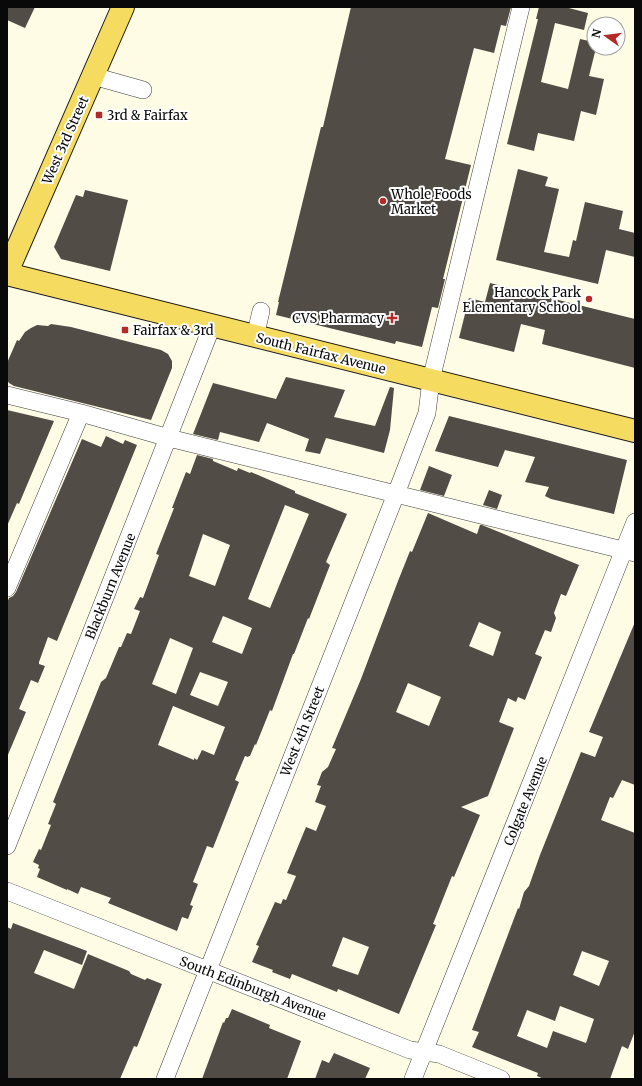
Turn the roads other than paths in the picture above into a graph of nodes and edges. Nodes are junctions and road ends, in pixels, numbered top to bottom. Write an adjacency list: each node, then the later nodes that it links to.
1 (124, 7): 3 (main road, West 3rd Street)
2 (521, 7): 9 (street, West 4th Street)
3 (93, 76): 4 (street); 5 (main road, West 3rd Street)
4 (143, 90)
5 (7, 273): 7 (main road, South Fairfax Avenue)
6 (261, 311): 8 (street)
7 (212, 326): 8 (main road, South Fairfax Avenue); 13 (street, Blackburn Avenue)
8 (255, 337): 9 (main road, South Fairfax Avenue)
9 (431, 380): 12 (main road, South Fairfax Avenue); 14 (street, West 4th Street)
10 (7, 395): 11 (street)
11 (81, 413): 13 (street); 17 (street)
12 (635, 431)
13 (169, 438): 14 (street); 18 (street, Blackburn Avenue)
14 (396, 494): 16 (street); 20 (street, West 4th Street)
15 (635, 522): 16 (street, Colgate Avenue)
16 (630, 552): 21 (street, Colgate Avenue)
17 (7, 588)
18 (7, 846)
19 (7, 891): 20 (street, South Edinburgh Avenue)
20 (208, 971): 21 (street, South Edinburgh Avenue); 22 (street, West 4th Street)
21 (425, 1052): 23 (street, Colgate Avenue); 24 (street, South Edinburgh Avenue)
22 (165, 1079)
23 (414, 1079)
24 (501, 1079)

